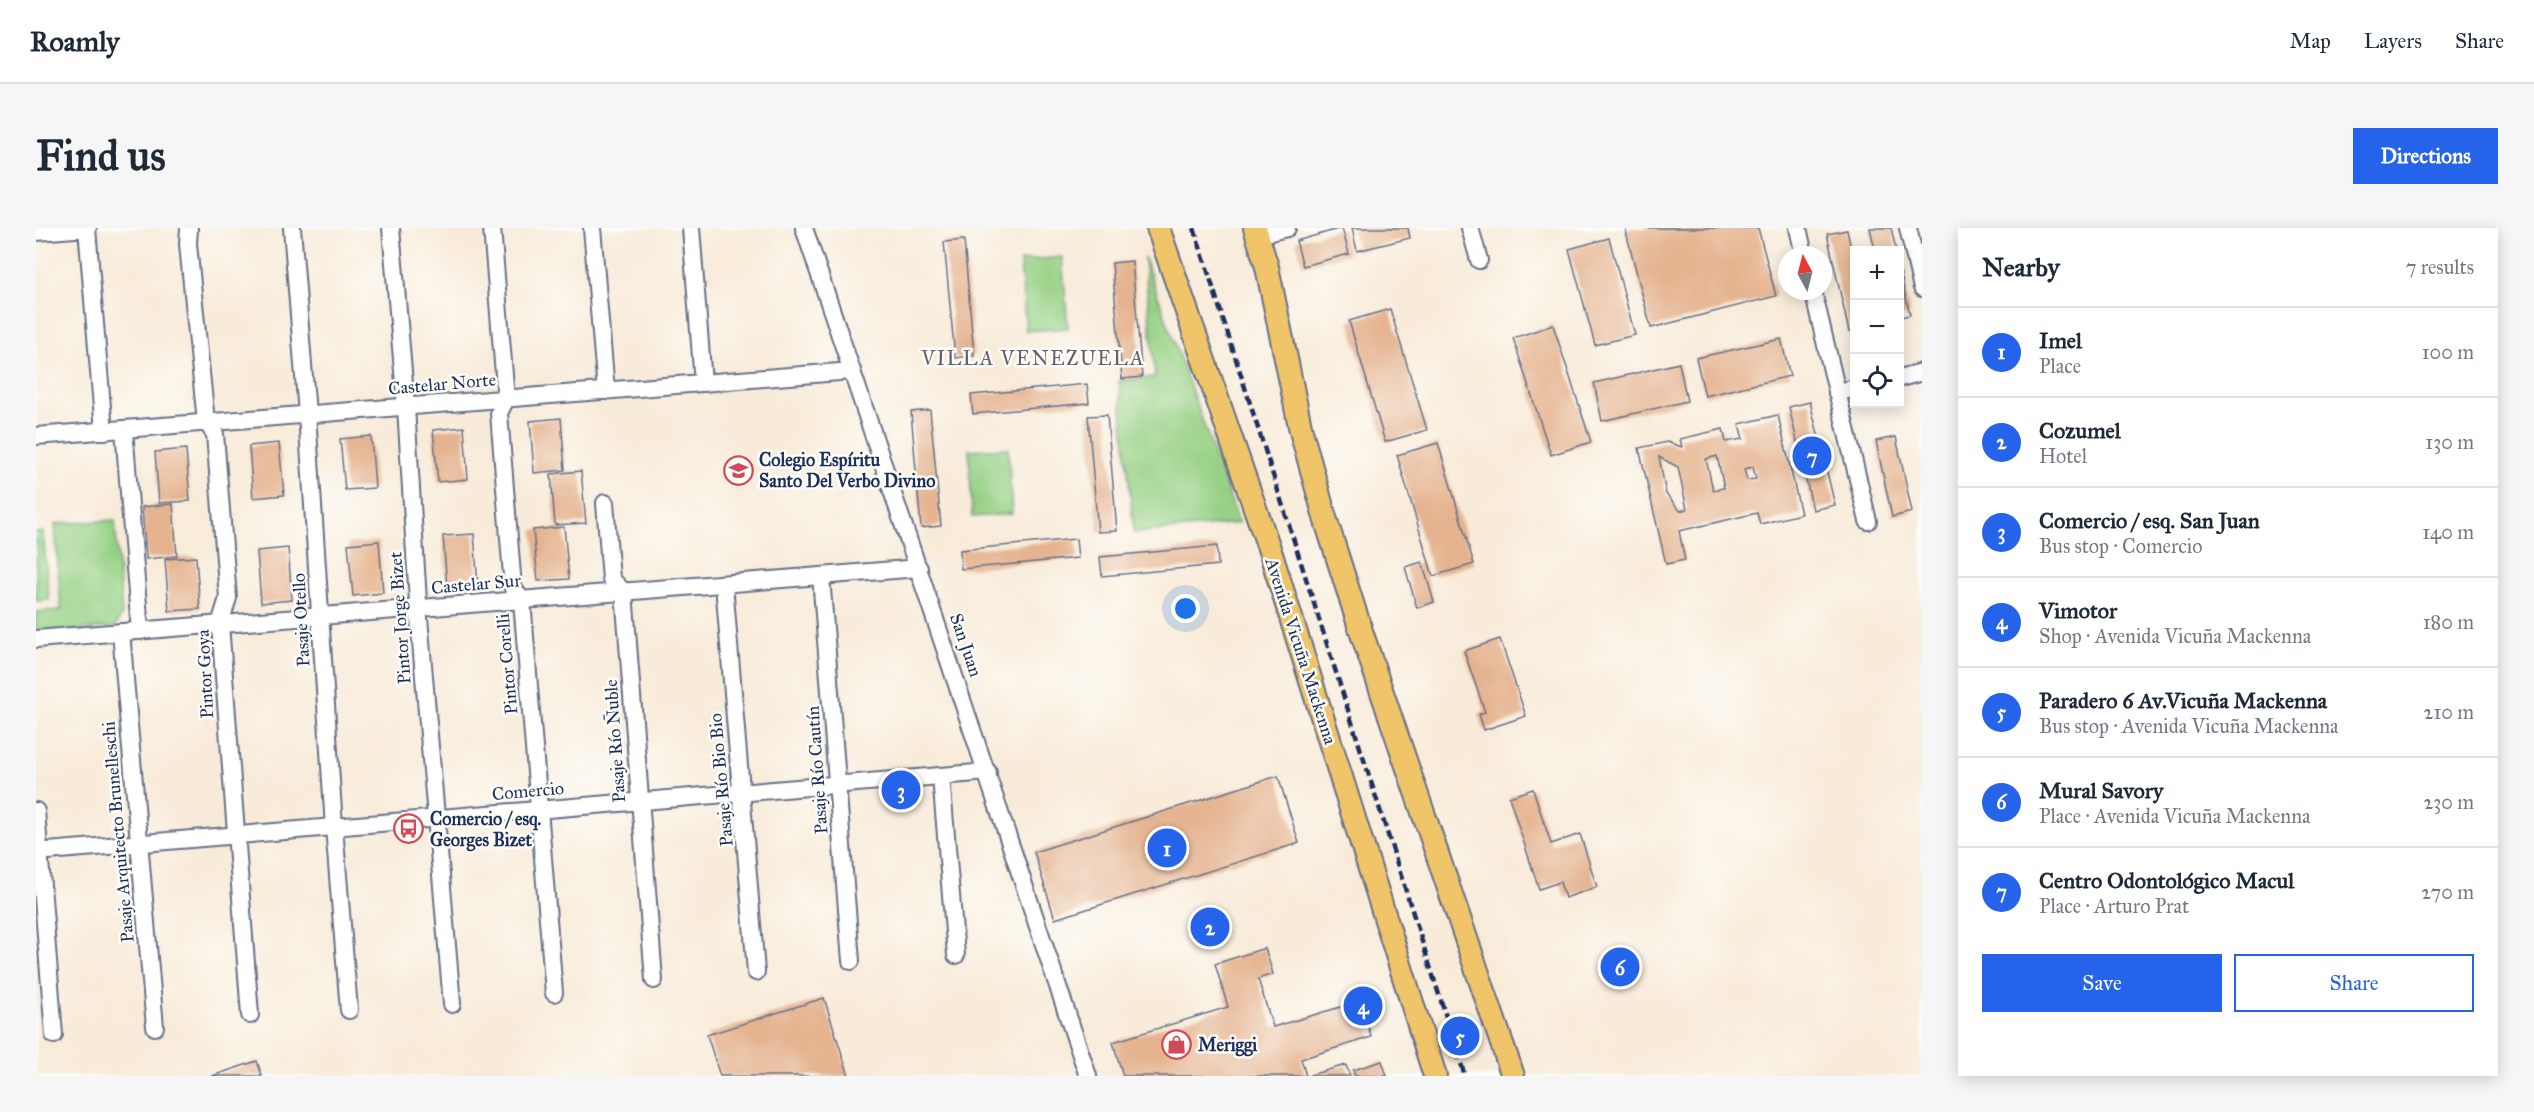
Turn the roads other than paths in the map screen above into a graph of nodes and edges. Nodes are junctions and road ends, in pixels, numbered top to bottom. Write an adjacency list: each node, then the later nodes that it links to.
1 (88, 228): 14 (street); 32 (street)
2 (189, 228): 30 (street, Pintor Goya)
3 (292, 228): 29 (street, Pasaje Otello)
4 (391, 228): 28 (street, Pintor Jorge Bizet)
5 (492, 228): 27 (street, Pintor Corelli)
6 (592, 228): 25 (street)
7 (691, 228): 23 (street)
8 (804, 228): 20 (street, San Juan)
9 (1158, 228): 70 (main road, Avenida Vicuña Mackenna)
10 (1287, 228): 15 (street)
11 (1470, 228): 17 (street)
12 (1798, 228): 16 (street)
13 (1908, 228): 18 (street)
14 (36, 232)
15 (1256, 232): 71 (main road)
16 (1802, 246)
17 (1479, 260)
18 (1922, 288)
19 (1815, 300): 26 (street)
20 (852, 371): 23 (street, Castelar Norte); 36 (street, San Juan)
21 (1922, 372): 22 (street)
22 (1904, 377)
23 (703, 383): 25 (street, Castelar Norte)
24 (1850, 389): 26 (street)
25 (606, 391): 27 (street, Castelar Norte)
26 (1837, 393): 35 (street)
27 (506, 399): 28 (street, Castelar Norte); 40 (street, Pintor Corelli)
28 (406, 406): 29 (street, Castelar Norte); 41 (street, Pintor Jorge Bizet)
29 (307, 414): 30 (street, Castelar Norte); 42 (street, Pasaje Otello)
30 (206, 422): 31 (street, Castelar Norte); 43 (street, Pintor Goya)
31 (124, 429): 32 (street, Castelar Norte); 44 (street)
32 (104, 431): 33 (street, Castelar Norte)
33 (36, 436)
34 (605, 503): 39 (street, Pasaje Río Ñuble)
35 (1868, 520)
36 (919, 568): 37 (street, Castelar Sur); 47 (street, San Juan)
37 (821, 576): 38 (street, Castelar Sur); 49 (street, Pasaje Río Cautín)
38 (724, 584): 39 (street, Castelar Sur); 50 (street, Pasaje Río Bio Bio)
39 (624, 592): 40 (street, Castelar Sur); 51 (street, Pasaje Río Ñuble)
40 (522, 600): 41 (street, Castelar Sur); 52 (street, Pintor Corelli)
41 (418, 609): 42 (street, Castelar Sur); 54 (street, Pintor Jorge Bizet)
42 (319, 616): 43 (street, Castelar Sur); 55 (street, Pasaje Otello)
43 (220, 624): 44 (street, Castelar Sur); 56 (street, Pintor Goya)
44 (140, 631): 45 (street, Castelar Sur)
45 (121, 632): 46 (street, Castelar Sur); 57 (street, Pasaje Arquitecto Brunelleschi)
46 (36, 639)
47 (988, 772): 48 (street, Comercio); 69 (street, San Juan)
48 (941, 776): 49 (street, Comercio); 59 (street)
49 (837, 785): 50 (street, Comercio); 60 (street, Pasaje Río Cautín)
50 (742, 793): 51 (street, Comercio); 61 (street, Pasaje Río Bio Bio)
51 (640, 801): 52 (street, Comercio); 62 (street, Pasaje Río Ñuble)
52 (539, 810): 54 (street, Comercio); 63 (street, Pintor Corelli)
53 (36, 811): 58 (street)
54 (436, 819): 55 (street, Comercio); 64 (street, Pintor Jorge Bizet)
55 (334, 827): 56 (street, Comercio); 65 (street, Pasaje Otello)
56 (236, 835): 57 (street, Comercio); 66 (street, Pintor Goya)
57 (139, 843): 58 (street, Comercio); 67 (street, Pasaje Arquitecto Brunelleschi)
58 (38, 852): 68 (street)
59 (956, 955)
60 (851, 961)
61 (756, 972)
62 (654, 980)
63 (554, 993)
64 (452, 1004)
65 (349, 1010)
66 (250, 1015)
67 (155, 1027)
68 (54, 1035)
69 (1088, 1076)
70 (1435, 1076)
71 (1513, 1076)

